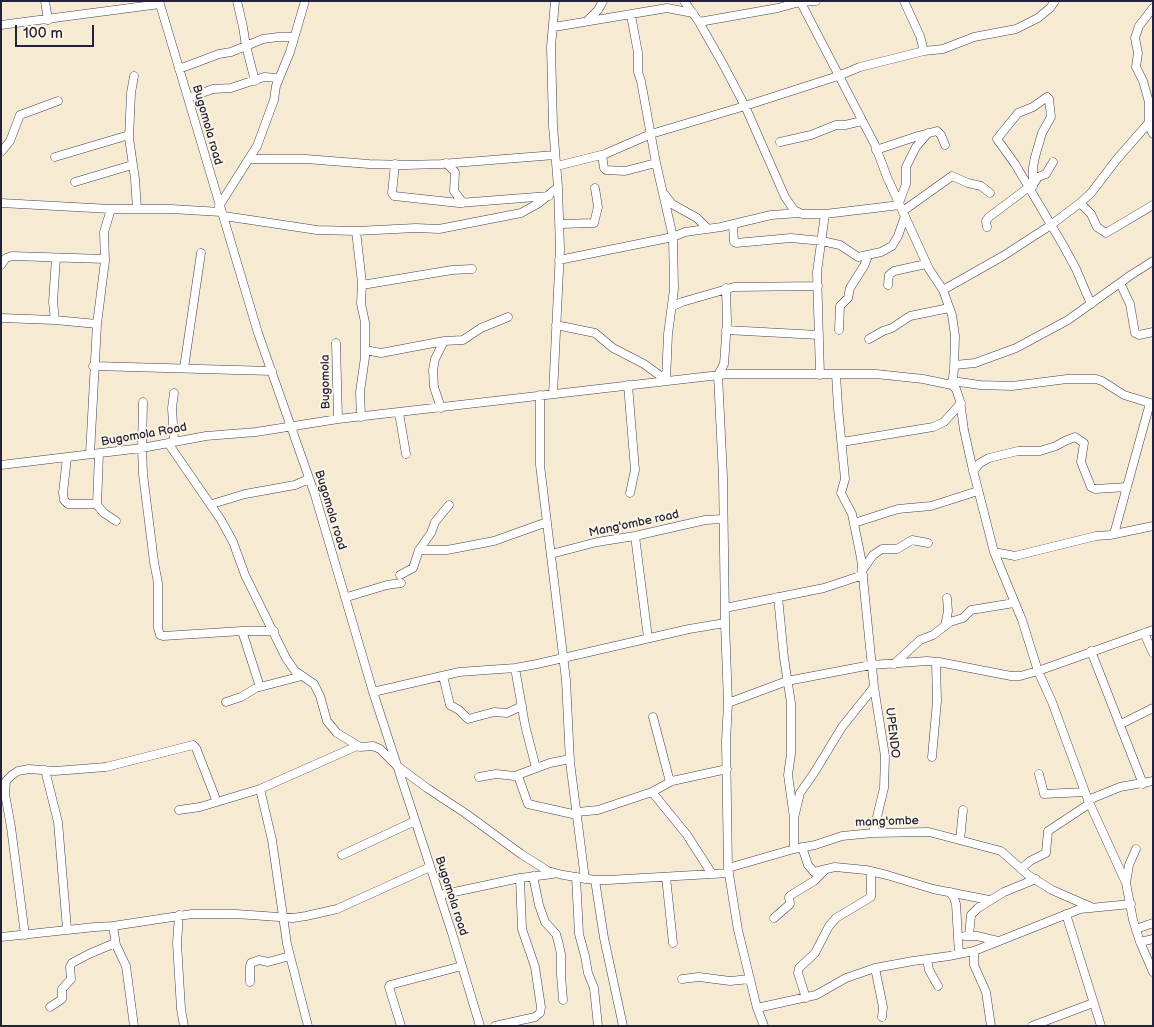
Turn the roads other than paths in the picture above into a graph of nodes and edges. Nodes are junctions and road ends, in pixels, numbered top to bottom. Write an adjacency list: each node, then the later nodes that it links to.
1 (45, 1): 15 (street)
2 (237, 1): 21 (street)
3 (305, 1): 20 (street)
4 (555, 1): 19 (street)
5 (603, 1): 16 (street)
6 (684, 1): 13 (street)
7 (800, 1): 8 (street); 17 (street); 25 (street)
8 (816, 1)
9 (904, 1): 22 (street)
10 (1055, 1): 22 (street)
11 (159, 3): 15 (street); 23 (street, Bugomola road)
12 (1153, 8): 32 (street)
13 (693, 13): 14 (street); 17 (street)
14 (631, 15): 16 (street); 34 (street)
15 (48, 20): 18 (street)
16 (587, 21): 19 (street)
17 (699, 22): 30 (street)
18 (1, 25)
19 (554, 27): 41 (street)
20 (294, 37): 21 (street); 26 (street)
21 (246, 46): 23 (street); 27 (street)
22 (924, 51): 25 (street)
23 (179, 69): 28 (street, Bugomola road)
24 (134, 76): 36 (street)
25 (838, 76): 30 (street); 31 (street)
26 (279, 78): 27 (street); 44 (street)
27 (255, 81): 28 (street)
28 (188, 98): 65 (street, Bugomola road)
29 (58, 101): 40 (street)
30 (745, 106): 34 (street); 66 (street)
31 (862, 121): 37 (street); 39 (street)
32 (1150, 122): 35 (street); 60 (street)
33 (928, 133): 38 (street); 39 (street); 64 (street)
34 (651, 134): 42 (street); 46 (street)
35 (1153, 134)
36 (129, 135): 43 (street); 49 (street)
37 (780, 142)
38 (945, 145)
39 (876, 150): 64 (street)
40 (1, 152)
41 (556, 155): 48 (street); 50 (street)
42 (602, 155): 46 (street); 50 (street)
43 (55, 157)
44 (249, 159): 47 (street); 65 (street)
45 (1053, 162): 54 (street)
46 (656, 163): 55 (street)
47 (395, 164): 48 (street); 59 (street)
48 (446, 164): 59 (street)
49 (132, 165): 51 (street); 63 (street)
50 (557, 166): 52 (street)
51 (76, 182)
52 (558, 187): 57 (street); 68 (street)
53 (595, 188): 68 (street)
54 (1031, 188): 54 (street); 70 (street); 71 (street)
55 (662, 191): 72 (street); 74 (street)
56 (990, 193): 64 (street)
57 (549, 196): 59 (street); 73 (street)
58 (1, 203): 62 (street)
59 (463, 203)
60 (1080, 203): 61 (street); 70 (street)
61 (1153, 206)
62 (111, 209): 63 (street); 79 (street)
63 (137, 209): 65 (street)
64 (902, 209): 67 (street); 77 (street); 83 (street)
65 (222, 211): 73 (street); 110 (street, Bugomola road)
66 (799, 214): 67 (street); 69 (street)
67 (825, 214): 75 (street)
68 (560, 224): 80 (street)
69 (733, 225): 72 (street); 75 (street)
70 (1050, 225): 90 (street); 91 (street)
71 (987, 227)
72 (708, 229): 74 (street)
73 (356, 231): 86 (street)
74 (673, 237): 80 (street); 92 (street)
75 (822, 241): 77 (street); 88 (street)
76 (201, 253): 109 (street)
77 (868, 256): 100 (street)
78 (56, 258): 79 (street); 82 (street); 96 (street)
79 (106, 259): 97 (street)
80 (559, 260): 98 (street)
81 (1153, 261): 85 (street)
82 (1, 264)
83 (926, 264): 87 (street); 90 (street)
84 (472, 269): 86 (street)
85 (1120, 283): 91 (street); 101 (street)
86 (362, 285): 106 (street)
87 (888, 285)
88 (818, 286): 89 (street); 102 (street)
89 (726, 288): 92 (street); 99 (street)
90 (944, 290): 93 (street)
91 (1091, 304): 107 (street)
92 (673, 306): 114 (street)
93 (949, 308): 103 (street); 107 (street)
94 (508, 317): 104 (street)
95 (1, 318): 96 (street)
96 (55, 320): 97 (street)
97 (97, 324): 108 (street)
98 (556, 325): 114 (street); 118 (street)
99 (726, 330): 102 (street); 112 (street)
100 (839, 330)
101 (1153, 332)
102 (819, 336): 113 (street)
103 (868, 339)
104 (444, 341): 106 (street); 123 (street)
105 (336, 343): 126 (street, Bugomola)
106 (365, 350): 125 (street)
107 (955, 365): 115 (street)
108 (93, 366): 109 (street); 131 (street)
109 (184, 368): 110 (street)
110 (272, 371): 127 (street, Bugomola road)
111 (836, 374): 113 (street, Bugomola Road); 115 (street, Bugomola Road); 129 (street, UPENDO)
112 (718, 375): 113 (street, Bugomola Road); 114 (street, Bugomola Road); 144 (street)
113 (820, 375)
114 (666, 380): 116 (street, Bugomola Road)
115 (952, 383): 121 (street); 122 (street, Bugomola Road)
116 (628, 385): 118 (street, Bugomola Road); 140 (street)
117 (174, 393): 128 (street)
118 (553, 394): 119 (street, Bugomola Road)
119 (540, 395): 123 (street, Bugomola Road); 146 (street)
120 (143, 402): 130 (street)
121 (961, 404): 129 (street); 136 (street)
122 (1152, 404): 138 (street)
123 (441, 408): 124 (street, Bugomola Road)
124 (399, 413): 125 (street, Bugomola Road); 133 (street)
125 (361, 417): 126 (street, Bugomola Road)
126 (338, 419): 127 (street, Bugomola Road)
127 (290, 427): 128 (street, Bugomola Road); 137 (street, Bugomola road)
128 (171, 442): 130 (street, Bugomola Road); 142 (street)
129 (842, 442): 147 (street, UPENDO)
130 (142, 448): 132 (street, Bugomola Road); 164 (street)
131 (90, 454): 132 (street, Bugomola Road); 134 (street, Bugomola Road)
132 (99, 454): 141 (street)
133 (406, 454)
134 (67, 457): 135 (street, Bugomola Road); 141 (street)
135 (1, 465)
136 (973, 471): 138 (street); 139 (street)
137 (309, 479): 142 (street); 157 (street, Bugomola road)
138 (1127, 487): 149 (street)
139 (978, 491): 147 (street); 153 (street)
140 (630, 493)
141 (97, 504): 145 (street)
142 (212, 504): 165 (street)
143 (448, 505): 152 (street)
144 (723, 519): 150 (street, Mang'ombe road); 160 (street)
145 (116, 521)
146 (547, 522): 152 (street); 154 (street)
147 (854, 523): 155 (street, UPENDO)
148 (1153, 526): 149 (street)
149 (1114, 534): 153 (street)
150 (635, 536): 154 (street, Mang'ombe road); 167 (street)
151 (928, 543): 155 (street)
152 (420, 550): 157 (street)
153 (994, 552): 159 (street)
154 (551, 554): 170 (street)
155 (863, 573): 156 (street); 173 (street, UPENDO)
156 (778, 597): 160 (street); 178 (street)
157 (346, 598): 181 (street, Bugomola road)
158 (946, 598): 162 (street)
159 (1014, 603): 162 (street); 175 (street)
160 (724, 608): 161 (street)
161 (725, 623): 167 (street); 183 (street)
162 (945, 626): 172 (street)
163 (1153, 630): 166 (street)
164 (242, 631): 165 (street); 179 (street)
165 (274, 631): 176 (street)
166 (1144, 632): 168 (street); 169 (street)
167 (648, 638): 170 (street)
168 (1091, 652): 175 (street); 187 (street)
169 (1153, 653)
170 (563, 658): 174 (street); 190 (street)
171 (936, 662): 172 (street); 175 (street); 189 (street)
172 (894, 664): 173 (street)
173 (872, 665): 178 (street); 180 (street, UPENDO)
174 (515, 668): 177 (street); 184 (street)
175 (1038, 671): 203 (street)
176 (302, 676): 179 (street); 188 (street)
177 (443, 676): 181 (street); 184 (street)
178 (787, 681): 183 (street); 210 (street)
179 (260, 687): 182 (street)
180 (874, 687): 210 (street); 212 (street, UPENDO)
181 (373, 692): 191 (street, Bugomola road)
182 (226, 702)
183 (728, 702): 193 (street)
184 (522, 706): 192 (street)
185 (1153, 708): 187 (street)
186 (653, 717): 199 (street)
187 (1121, 724): 200 (street)
188 (357, 746): 191 (street); 201 (street)
189 (932, 757)
190 (570, 759): 192 (street); 209 (street)
191 (396, 765): 211 (street, Bugomola road); 222 (street)
192 (536, 768): 196 (street)
193 (727, 769): 199 (street); 220 (street)
194 (45, 770): 204 (street); 205 (street); 243 (street)
195 (1039, 774): 203 (street)
196 (518, 776): 197 (street); 209 (street)
197 (479, 777)
198 (1153, 781): 200 (street)
199 (670, 782): 202 (street)
200 (1143, 784): 206 (street)
201 (260, 789): 205 (street); 239 (street)
202 (652, 792): 209 (street); 223 (street)
203 (1085, 792): 206 (street)
204 (3, 794): 245 (street)
205 (218, 802): 207 (street)
206 (1089, 802): 219 (street); 231 (street)
207 (179, 810)
208 (963, 810): 213 (street)
209 (577, 813): 228 (street)
210 (794, 818): 214 (street)
211 (415, 821): 216 (street); 217 (street, Bugomola road)
212 (873, 833): 213 (street, mang'ombe); 214 (street, mang'ombe)
213 (960, 840): 219 (street, mang'ombe)
214 (798, 848): 218 (street); 220 (street, mang'ombe)
215 (1136, 849): 231 (street)
216 (342, 855)
217 (430, 868): 233 (street, Bugomola road); 239 (street)
218 (825, 869): 221 (street); 240 (street)
219 (1020, 869): 230 (street, mang'ombe)
220 (729, 870): 223 (street, mang'ombe); 262 (street)
221 (870, 871): 232 (street); 265 (street)
222 (556, 873): 224 (street); 225 (street, mang'ombe)
223 (712, 874): 226 (street, mang'ombe)
224 (533, 876): 227 (street); 266 (street)
225 (576, 877): 228 (street, mang'ombe); 277 (street)
226 (666, 877): 229 (street, mang'ombe); 251 (street)
227 (520, 878): 233 (street); 276 (street)
228 (585, 879): 229 (street, mang'ombe)
229 (595, 880): 278 (street)
230 (1036, 880): 234 (street); 236 (street, mang'ombe)
231 (1126, 883): 235 (street)
232 (950, 892): 234 (street); 248 (street)
233 (440, 896): 258 (street, Bugomola road)
234 (989, 900): 246 (street)
235 (1131, 904): 236 (street); 244 (street)
236 (1091, 907): 237 (street)
237 (1066, 914): 250 (street); 267 (street)
238 (179, 915): 239 (street); 242 (street); 272 (street)
239 (283, 918): 256 (street)
240 (774, 918)
241 (1153, 923): 244 (street)
242 (113, 926): 243 (street); 253 (street)
243 (67, 929): 245 (street)
244 (1136, 930): 252 (street)
245 (25, 934): 247 (street)
246 (969, 936): 248 (street); 250 (street)
247 (1, 937)
248 (958, 938): 255 (street)
249 (1153, 939): 252 (street)
250 (999, 941): 254 (street)
251 (673, 942)
252 (1140, 942): 260 (street)
253 (115, 943): 268 (street); 271 (street)
254 (974, 950): 255 (street); 280 (street)
255 (959, 954): 257 (street)
256 (290, 956): 263 (street); 273 (street)
257 (927, 959): 259 (street); 264 (street)
258 (462, 966): 274 (street); 275 (street, Bugomola road)
259 (875, 968): 265 (street); 270 (street)
260 (1153, 972)
261 (682, 979): 262 (street)
262 (750, 979): 269 (street)
263 (250, 982)
264 (938, 986)
265 (806, 998): 269 (street)
266 (564, 1000)
267 (1093, 1003): 281 (street); 282 (street)
268 (50, 1008)
269 (758, 1008): 279 (street)
270 (882, 1017)
271 (134, 1026)
272 (184, 1026)
273 (308, 1026)
274 (401, 1026)
275 (480, 1026)
276 (494, 1026)
277 (598, 1026)
278 (623, 1026)
279 (764, 1026)
280 (991, 1026)
281 (1032, 1026)
282 (1101, 1026)

